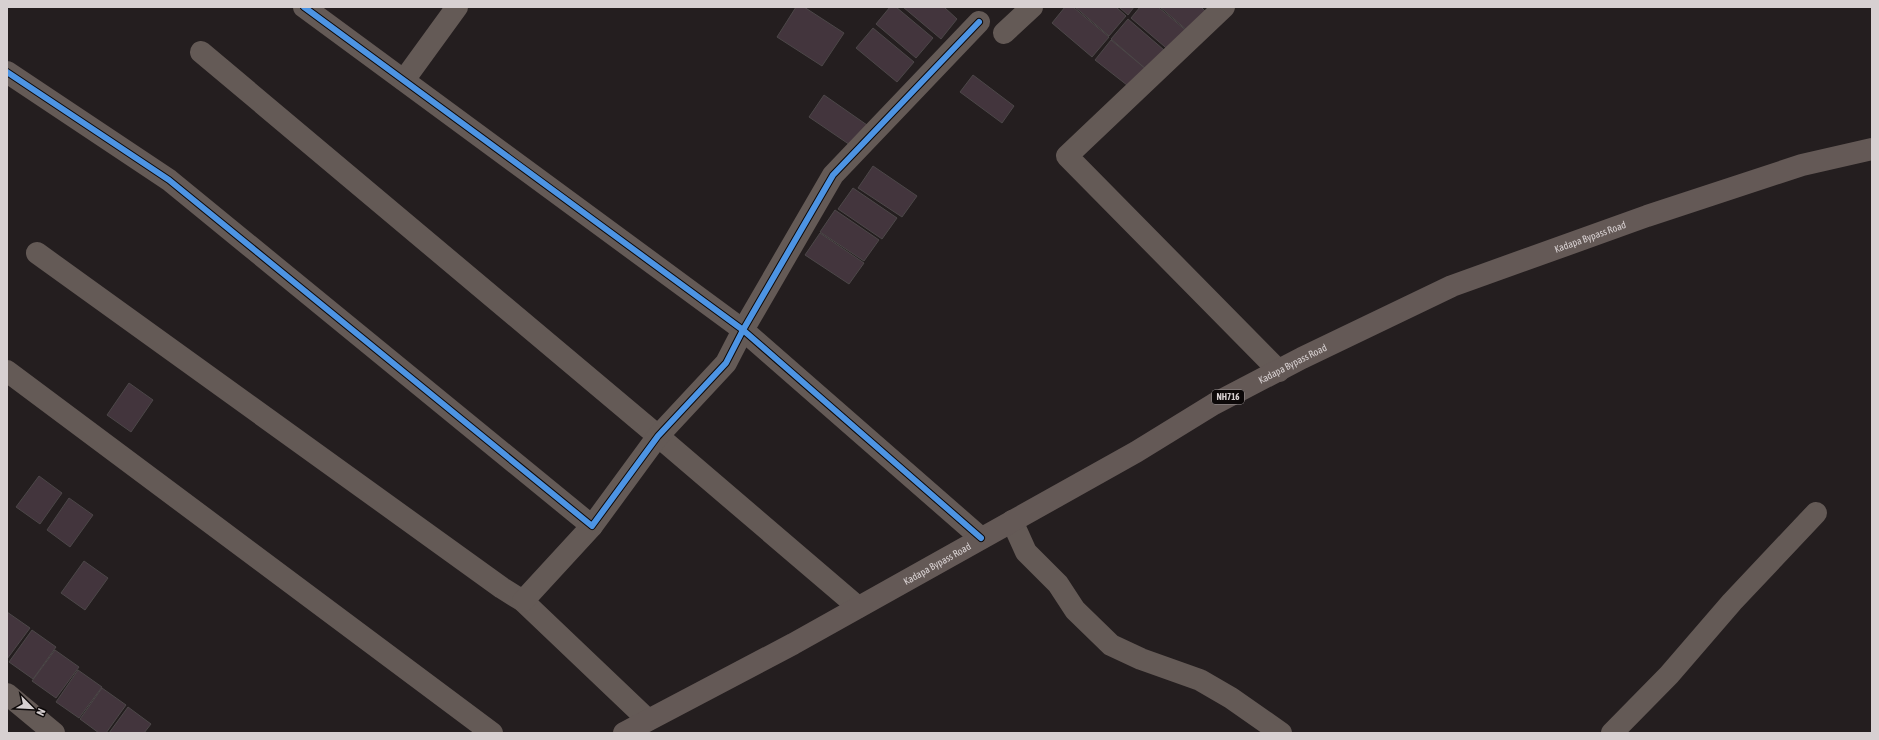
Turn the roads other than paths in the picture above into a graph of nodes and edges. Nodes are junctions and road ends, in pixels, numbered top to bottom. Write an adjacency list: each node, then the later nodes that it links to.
1 (304, 7): 9 (street)
2 (457, 7): 9 (street)
3 (1032, 7): 6 (street)
4 (1224, 7): 14 (street)
5 (979, 22): 12 (street)
6 (1004, 33)
7 (201, 52): 15 (street)
8 (7, 72): 18 (street)
9 (404, 80): 12 (street)
10 (1872, 149): 14 (highway, Kadapa Bypass Road / NH716)
11 (37, 252): 20 (street)
12 (743, 330): 15 (street); 19 (street)
13 (7, 371): 25 (street)
14 (1278, 371): 17 (highway, Kadapa Bypass Road / NH716)
15 (658, 436): 18 (street); 21 (street)
16 (1816, 513): 28 (street)
17 (1012, 521): 19 (highway, Kadapa Bypass Road / NH716); 27 (street)
18 (592, 526): 20 (street)
19 (981, 538): 21 (highway, Kadapa Bypass Road / NH716)
20 (522, 601): 23 (street)
21 (858, 607): 23 (highway, Kadapa Bypass Road / NH716)
22 (7, 694): 24 (street)
23 (648, 720): 26 (highway, Kadapa Bypass Road / NH716)
24 (54, 733)
25 (492, 733)
26 (624, 733)
27 (1282, 733)
28 (1612, 733)

